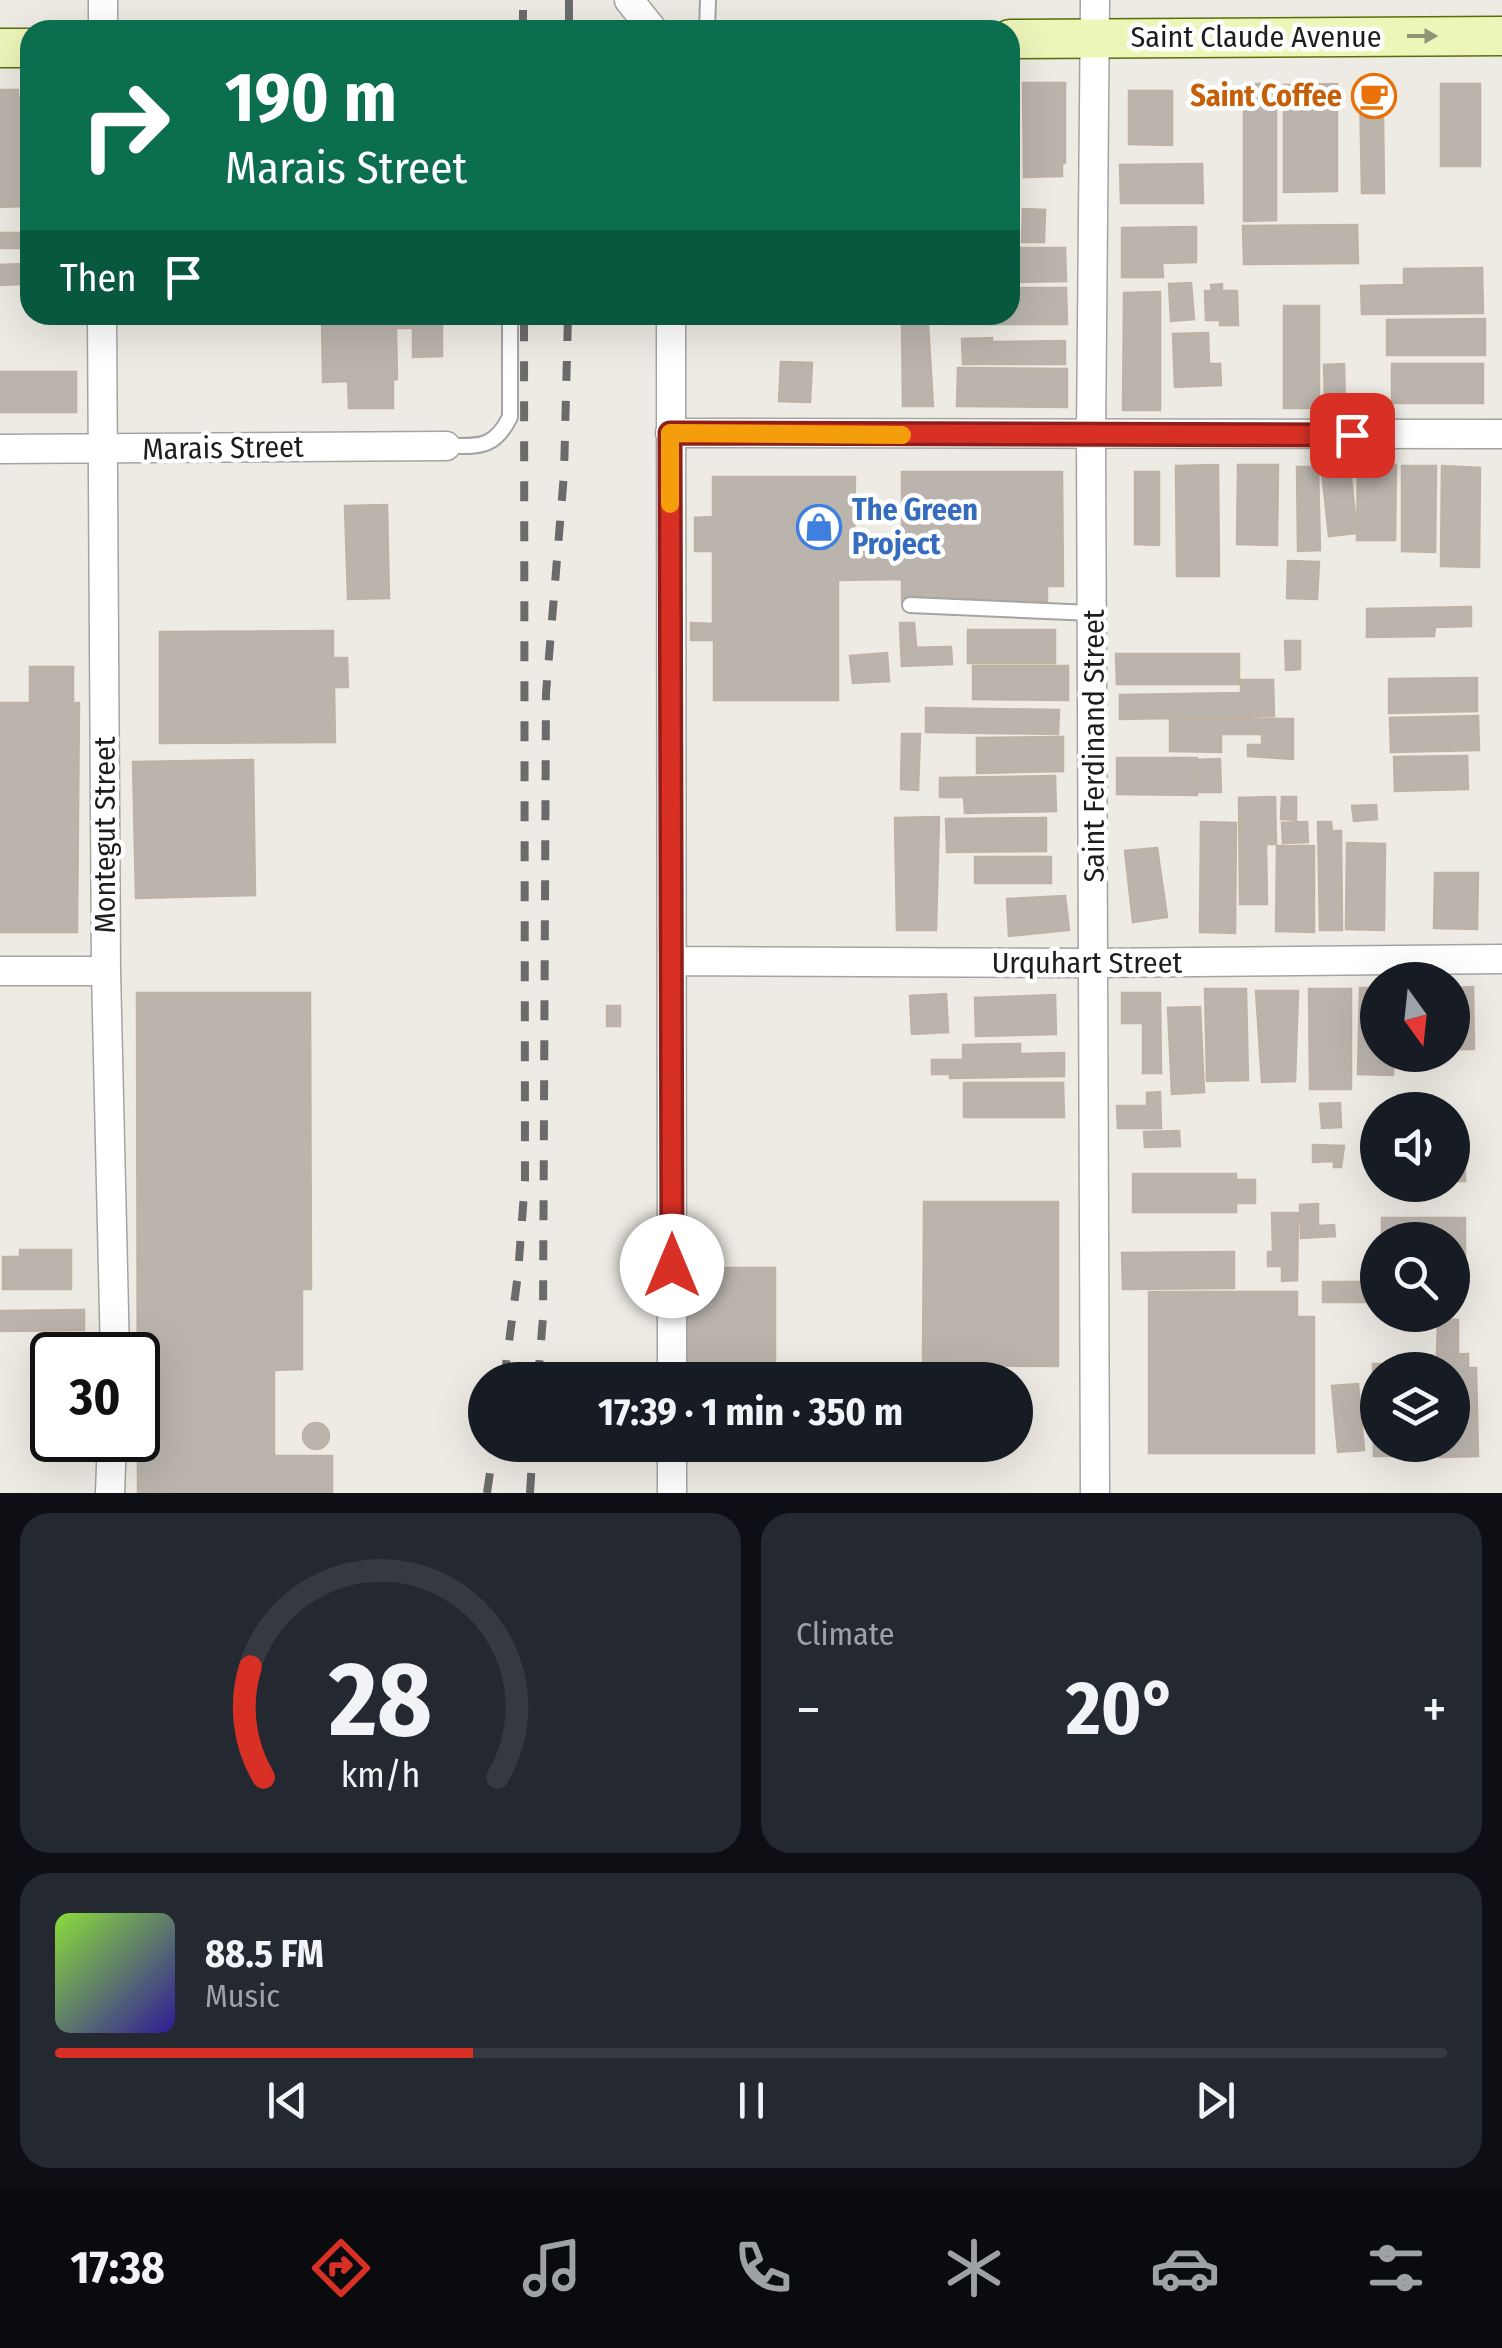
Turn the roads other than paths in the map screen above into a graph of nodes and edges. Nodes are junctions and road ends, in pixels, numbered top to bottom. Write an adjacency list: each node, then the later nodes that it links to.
1 (629, 0): 3 (street)
2 (1094, 0): 5 (street, Saint Ferdinand Street)
3 (645, 20)
4 (1502, 36): 5 (main road, Saint Claude Avenue, one-way to 4)
5 (1095, 38): 6 (main road, Saint Claude Avenue); 12 (street, Saint Ferdinand Street)
6 (1020, 39)
7 (102, 325): 15 (street, Montegut Street)
8 (510, 325): 13 (lane)
9 (671, 325): 10 (street)
10 (670, 433): 12 (street); 19 (street)
11 (1502, 434): 12 (street)
12 (1091, 436): 17 (street, Saint Ferdinand Street)
13 (446, 446): 15 (street, Marais Street)
14 (0, 449): 15 (street, Marais Street)
15 (102, 449): 22 (street, Montegut Street)
16 (910, 605): 17 (lane)
17 (1093, 612): 20 (street, Saint Ferdinand Street)
18 (1502, 959): 20 (street, Urquhart Street)
19 (673, 961): 20 (street, Urquhart Street); 24 (street)
20 (1096, 963): 29 (street, Saint Ferdinand Street)
21 (0, 971): 22 (street)
22 (106, 971): 23 (street, Montegut Street)
23 (114, 1332)
24 (672, 1362)
25 (111, 1462): 27 (street)
26 (672, 1462): 28 (street)
27 (110, 1493)
28 (672, 1493)
29 (1095, 1493)

